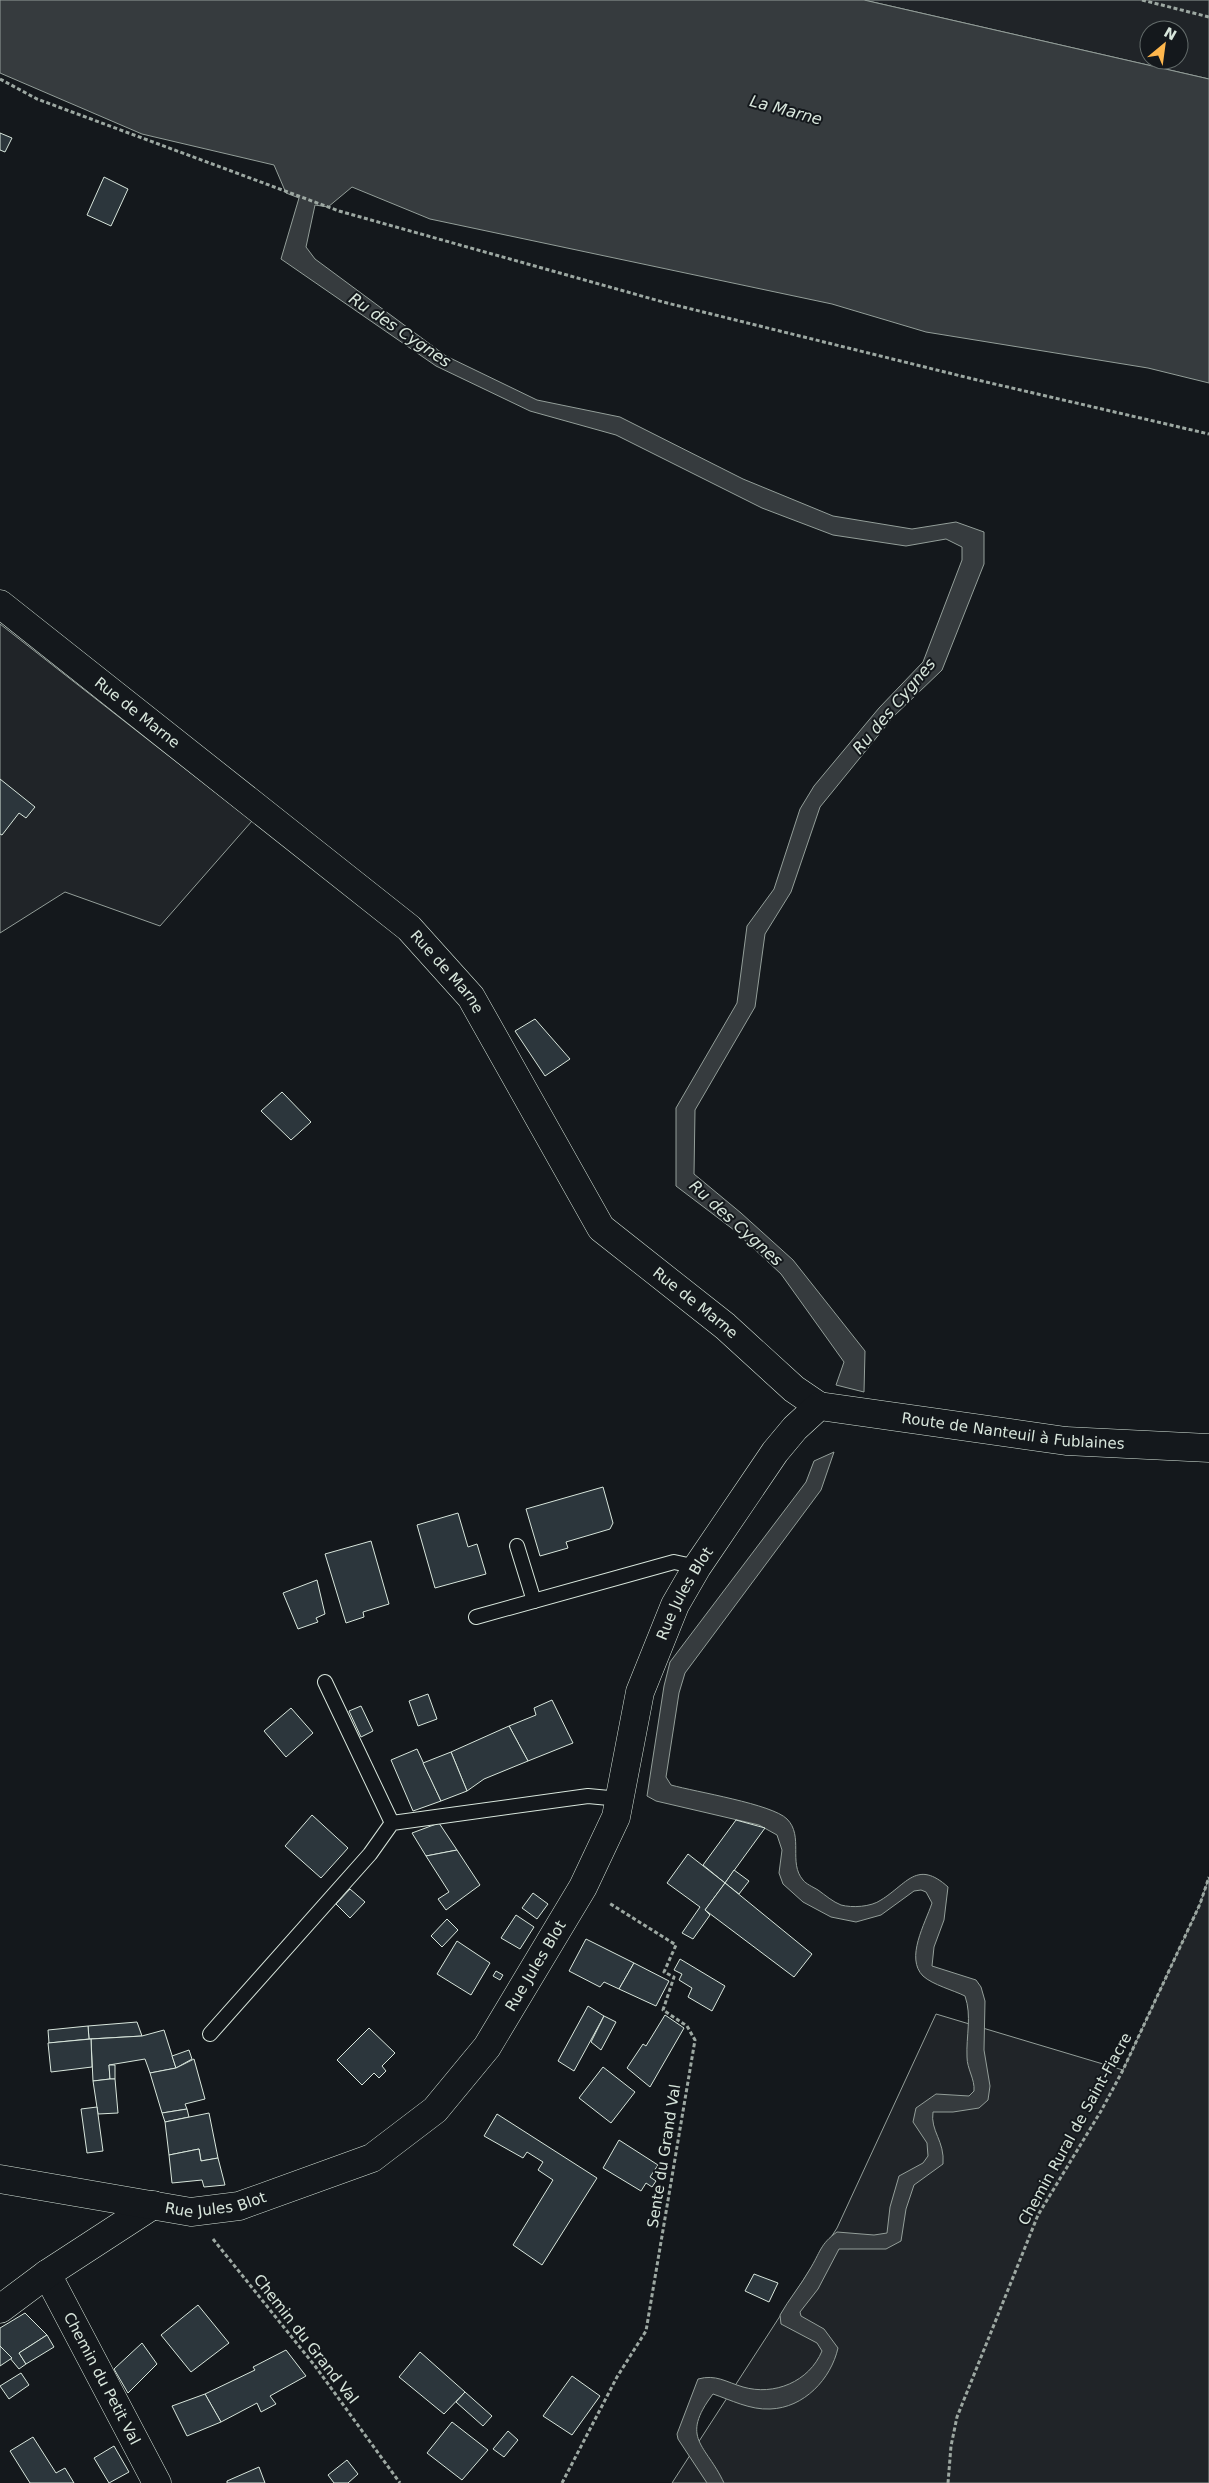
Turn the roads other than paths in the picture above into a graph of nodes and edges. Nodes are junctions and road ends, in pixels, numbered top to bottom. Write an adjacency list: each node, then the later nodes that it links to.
1 (0, 604): 2 (street, Rue de Marne)
2 (819, 1406): 3 (street, Route de Nanteuil à Fublaines); 5 (street, Rue Jules Blot)
3 (1209, 1448)
4 (517, 1546): 6 (lane)
5 (697, 1567): 6 (lane); 9 (street, Rue Jules Blot)
6 (534, 1601): 7 (lane)
7 (476, 1617)
8 (325, 1682): 10 (lane)
9 (620, 1799): 10 (lane); 13 (street, Rue Jules Blot)
10 (392, 1823): 11 (lane)
11 (210, 2034)
12 (0, 2179): 13 (street, Rue Jules Blot)
13 (154, 2205): 14 (street)
14 (47, 2274): 15 (street); 16 (street, Chemin du Petit Val)
15 (0, 2309)
16 (157, 2483)

